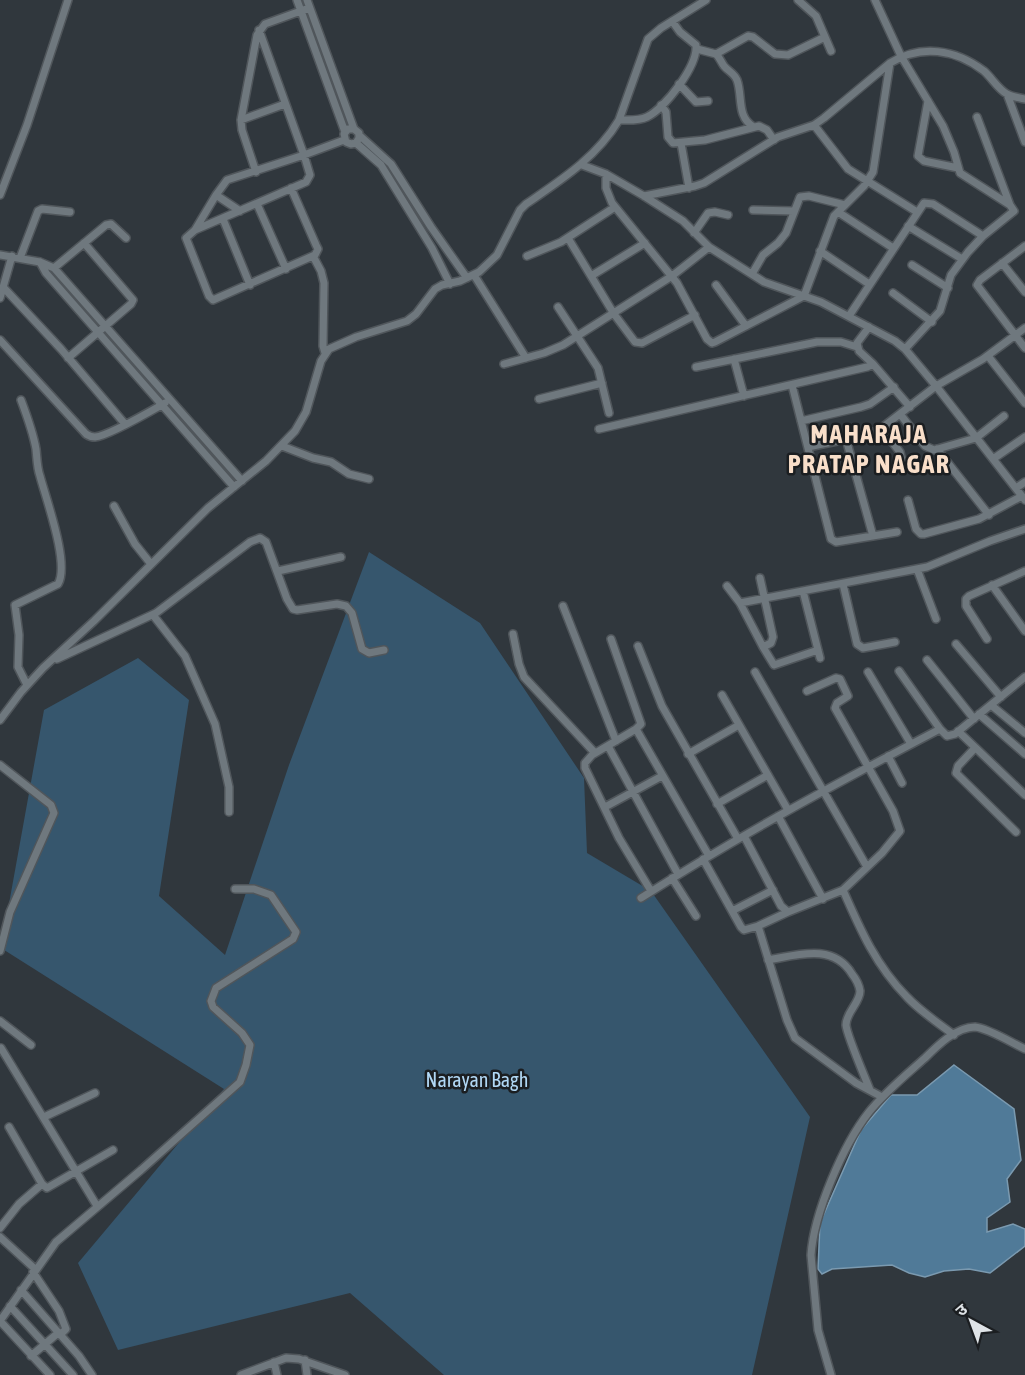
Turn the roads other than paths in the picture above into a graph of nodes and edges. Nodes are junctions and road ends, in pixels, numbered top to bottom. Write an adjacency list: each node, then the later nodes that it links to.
1 (68, 0): 44 (street)
2 (297, 0): 6 (street)
3 (706, 0): 7 (street)
4 (798, 0): 9 (street)
5 (875, 0): 13 (street)
6 (306, 6): 8 (street); 15 (street)
7 (672, 21): 10 (street); 25 (street)
8 (259, 30): 21 (street); 24 (street)
9 (825, 37): 11 (street); 12 (street)
10 (697, 49): 12 (street); 16 (street)
11 (831, 51)
12 (717, 54): 27 (street)
13 (901, 56): 14 (street); 17 (street); 20 (street)
14 (890, 63): 26 (street); 40 (street)
15 (325, 64): 28 (street); 29 (street)
16 (679, 84): 19 (street); 22 (street)
17 (1007, 94): 18 (street); 31 (street)
18 (1025, 99)
19 (708, 101)
20 (928, 101): 37 (street); 37 (street)
21 (285, 104): 24 (street); 33 (street)
22 (661, 105): 25 (street); 32 (street)
23 (977, 117): 50 (street)
24 (241, 120): 38 (street)
25 (619, 120): 36 (street)
26 (814, 124): 30 (street); 40 (street)
27 (754, 127): 30 (street); 32 (street)
28 (345, 136): 29 (street); 29 (street); 33 (street)
29 (357, 136): 34 (street); 35 (street)
30 (774, 140): 42 (street)
31 (1025, 142)
32 (681, 143): 42 (street)
33 (304, 155): 38 (street); 41 (street)
34 (388, 160): 35 (street); 43 (street)
35 (381, 165): 47 (street)
36 (582, 165): 39 (street); 86 (street)
37 (958, 168): 50 (street)
38 (256, 172): 45 (street)
39 (606, 174): 46 (street); 51 (street)
40 (868, 181): 49 (street); 56 (street)
41 (291, 188): 48 (street); 76 (street)
42 (689, 188): 46 (street)
43 (410, 194): 47 (street); 61 (street)
44 (0, 195)
45 (216, 195): 53 (street); 62 (street)
46 (644, 196): 64 (street)
47 (402, 198): 63 (street)
48 (256, 204): 53 (street); 84 (street)
49 (845, 205): 54 (street); 55 (street)
50 (1010, 205): 65 (street)
51 (615, 207): 67 (street); 69 (street)
52 (753, 210): 54 (street)
53 (240, 211): 59 (street)
54 (794, 211): 85 (street)
55 (838, 212): 72 (street); 73 (street)
56 (917, 212): 60 (street); 65 (street)
57 (70, 213): 78 (street)
58 (728, 215): 64 (street)
59 (223, 219): 62 (street); 91 (street)
60 (908, 226): 72 (street); 79 (street)
61 (431, 227): 63 (street); 86 (street)
62 (195, 230): 91 (street)
63 (422, 231): 89 (street)
64 (693, 233): 71 (street)
65 (983, 236): 79 (street)
66 (126, 238): 68 (street)
67 (568, 238): 77 (street); 87 (street)
68 (84, 243): 83 (street); 105 (street)
69 (645, 243): 87 (street); 88 (street)
70 (1025, 246): 81 (street)
71 (709, 247): 85 (street); 88 (street)
72 (893, 248): 90 (street)
73 (820, 251): 90 (street); 97 (street)
74 (0, 255): 75 (street)
75 (12, 256): 78 (street); 93 (street)
76 (313, 256): 84 (street); 115 (street)
77 (527, 256)
78 (20, 258): 80 (street)
79 (962, 259): 94 (street)
80 (40, 261): 83 (street); 108 (street)
81 (1002, 263): 96 (street); 109 (street)
82 (912, 265): 94 (street)
83 (54, 268): 105 (street)
84 (286, 269): 91 (street)
85 (752, 274): 97 (street)
86 (470, 276): 89 (street); 118 (street)
87 (591, 276): 100 (street)
88 (672, 276): 100 (street); 101 (street)
89 (450, 284): 115 (street)
90 (869, 284): 102 (street)
91 (250, 285)
92 (716, 285): 104 (street)
93 (3, 287): 98 (street); 117 (street)
94 (948, 288): 103 (street)
95 (893, 292): 103 (street)
96 (1025, 292)
97 (804, 296): 102 (street); 104 (street)
98 (0, 298)
99 (558, 307): 110 (street)
100 (614, 314): 101 (street); 110 (street)
101 (695, 315): 104 (street)
102 (849, 316): 106 (street)
103 (932, 322): 114 (street)
104 (746, 326)
105 (105, 327): 108 (street); 131 (street)
106 (869, 327): 112 (street); 114 (street)
107 (1025, 328): 109 (street)
108 (98, 333): 117 (street); 132 (street)
109 (1015, 335): 113 (street); 116 (street)
110 (579, 336): 118 (street); 123 (street)
111 (0, 340): 138 (street)
112 (857, 347): 119 (street); 121 (street)
113 (1025, 348)
114 (905, 349): 125 (street)
115 (325, 353): 144 (street)
116 (988, 356): 125 (street); 128 (street)
117 (68, 358): 138 (street)
118 (526, 358): 120 (street)
119 (734, 359): 122 (street); 127 (street)
120 (504, 363)
121 (873, 364): 124 (street); 126 (street)
122 (696, 367)
123 (602, 383): 129 (street); 134 (street)
124 (792, 385): 127 (street); 137 (street)
125 (936, 386): 133 (street); 142 (street)
126 (894, 387): 133 (street); 137 (street)
127 (744, 396): 140 (street)
128 (1024, 398)
129 (539, 399)
130 (21, 400): 193 (street)
131 (170, 400): 132 (street); 150 (street)
132 (162, 405): 138 (street); 152 (street)
133 (910, 407): 135 (street)
134 (609, 413)
135 (900, 414): 139 (street); 146 (street)
136 (1004, 416): 142 (street)
137 (801, 421): 145 (street)
138 (125, 424)
139 (881, 428): 143 (street); 148 (street)
140 (599, 429)
141 (1025, 437): 147 (street)
142 (976, 438): 146 (street); 147 (street)
143 (846, 439): 145 (street); 160 (street)
144 (282, 446): 149 (street); 150 (street)
145 (808, 447): 160 (street)
146 (937, 449): 157 (street)
147 (993, 459): 153 (street)
148 (903, 466)
149 (369, 479)
150 (242, 481): 152 (street)
151 (1025, 482): 153 (street)
152 (234, 487): 162 (street)
153 (1016, 488): 154 (street)
154 (1023, 498): 157 (street)
155 (908, 500): 157 (street)
156 (114, 506): 162 (street)
157 (988, 515)
158 (1025, 529): 163 (street)
159 (897, 532): 160 (street)
160 (873, 536)
161 (340, 557): 164 (street)
162 (151, 564): 188 (street)
163 (917, 569): 167 (street); 175 (street)
164 (278, 571): 174 (street); 184 (street)
165 (1025, 571): 168 (street)
166 (760, 578): 171 (street)
167 (843, 584): 170 (street); 180 (street)
168 (992, 585): 176 (street); 179 (street)
169 (727, 586): 172 (street)
170 (803, 591): 171 (street); 185 (street)
171 (764, 599): 172 (street); 183 (street)
172 (740, 603): 183 (street)
173 (563, 606): 205 (street)
174 (153, 615): 188 (street); 224 (street)
175 (936, 620)
176 (1025, 631)
177 (513, 634): 209 (street)
178 (611, 639): 201 (street)
179 (987, 639)
180 (895, 642)
181 (956, 644): 196 (street)
182 (638, 646): 210 (street)
183 (763, 647): 185 (street)
184 (384, 650)
185 (818, 650): 186 (street)
186 (820, 658)
187 (927, 660): 198 (street)
188 (49, 663): 193 (street)
189 (899, 671): 202 (street)
190 (755, 672): 218 (street)
191 (868, 672): 206 (street)
192 (1024, 679): 196 (street)
193 (27, 685): 199 (street)
194 (807, 691): 214 (street)
195 (722, 695): 200 (street)
196 (1001, 697): 197 (street)
197 (991, 705): 198 (street); 204 (street)
198 (976, 717): 203 (street); 211 (street)
199 (0, 720)
200 (739, 725): 210 (street); 215 (street)
201 (636, 729): 205 (street); 216 (street)
202 (940, 729): 203 (street); 206 (street)
203 (958, 731): 208 (street)
204 (1025, 733)
205 (616, 741): 207 (street)
206 (911, 744): 212 (street)
207 (608, 746): 209 (street); 219 (street)
208 (975, 748): 220 (street); 226 (street)
209 (595, 753): 222 (street)
210 (688, 754): 221 (street)
211 (1025, 754)
212 (888, 756): 214 (street); 217 (street)
213 (0, 765): 241 (street)
214 (868, 766): 218 (street); 229 (street)
215 (768, 775): 221 (street); 223 (street)
216 (662, 776): 219 (street); 228 (street)
217 (902, 783)
218 (824, 791): 223 (street); 229 (street)
219 (633, 792): 222 (street); 230 (street)
220 (1025, 795)
221 (717, 804): 227 (street)
222 (604, 807): 234 (street)
223 (788, 810): 225 (street)
224 (229, 812)
225 (778, 816): 227 (street); 236 (street)
226 (1016, 832)
227 (741, 837): 228 (street); 232 (street)
228 (706, 858): 230 (street); 237 (street)
229 (867, 867): 233 (street)
230 (675, 876): 234 (street); 239 (street)
231 (235, 889): 256 (street)
232 (773, 890): 237 (street); 238 (street)
233 (843, 890): 236 (street); 244 (street)
234 (651, 891): 235 (street)
235 (641, 898)
236 (823, 899): 238 (street)
237 (732, 911): 240 (street)
238 (788, 912): 240 (street)
239 (696, 916)
240 (758, 926): 242 (street)
241 (0, 951)
242 (768, 960): 248 (street); 248 (street)
243 (0, 1021): 245 (street)
244 (954, 1035): 247 (street); 250 (street)
245 (31, 1045)
246 (1, 1048): 251 (street)
247 (1025, 1049)
248 (870, 1090): 250 (street)
249 (95, 1093): 251 (street)
250 (882, 1097): 274 (street)
251 (44, 1117): 254 (street)
252 (9, 1127): 255 (street)
253 (113, 1150): 254 (street)
254 (77, 1172): 255 (street); 256 (street)
255 (42, 1184): 257 (street)
256 (97, 1206): 259 (street)
257 (0, 1228)
258 (0, 1237): 259 (street)
259 (34, 1270): 260 (street); 262 (street)
260 (21, 1290): 261 (street); 262 (street)
261 (10, 1306): 263 (street); 264 (street)
262 (59, 1334): 263 (street); 269 (street)
263 (46, 1344): 264 (street); 268 (street)
264 (31, 1356): 267 (street)
265 (305, 1360): 266 (street); 272 (street); 273 (street)
266 (274, 1362): 270 (street); 271 (street)
267 (50, 1375)
268 (73, 1375)
269 (92, 1375)
270 (241, 1375)
271 (277, 1375)
272 (307, 1375)
273 (345, 1375)
274 (831, 1375)

